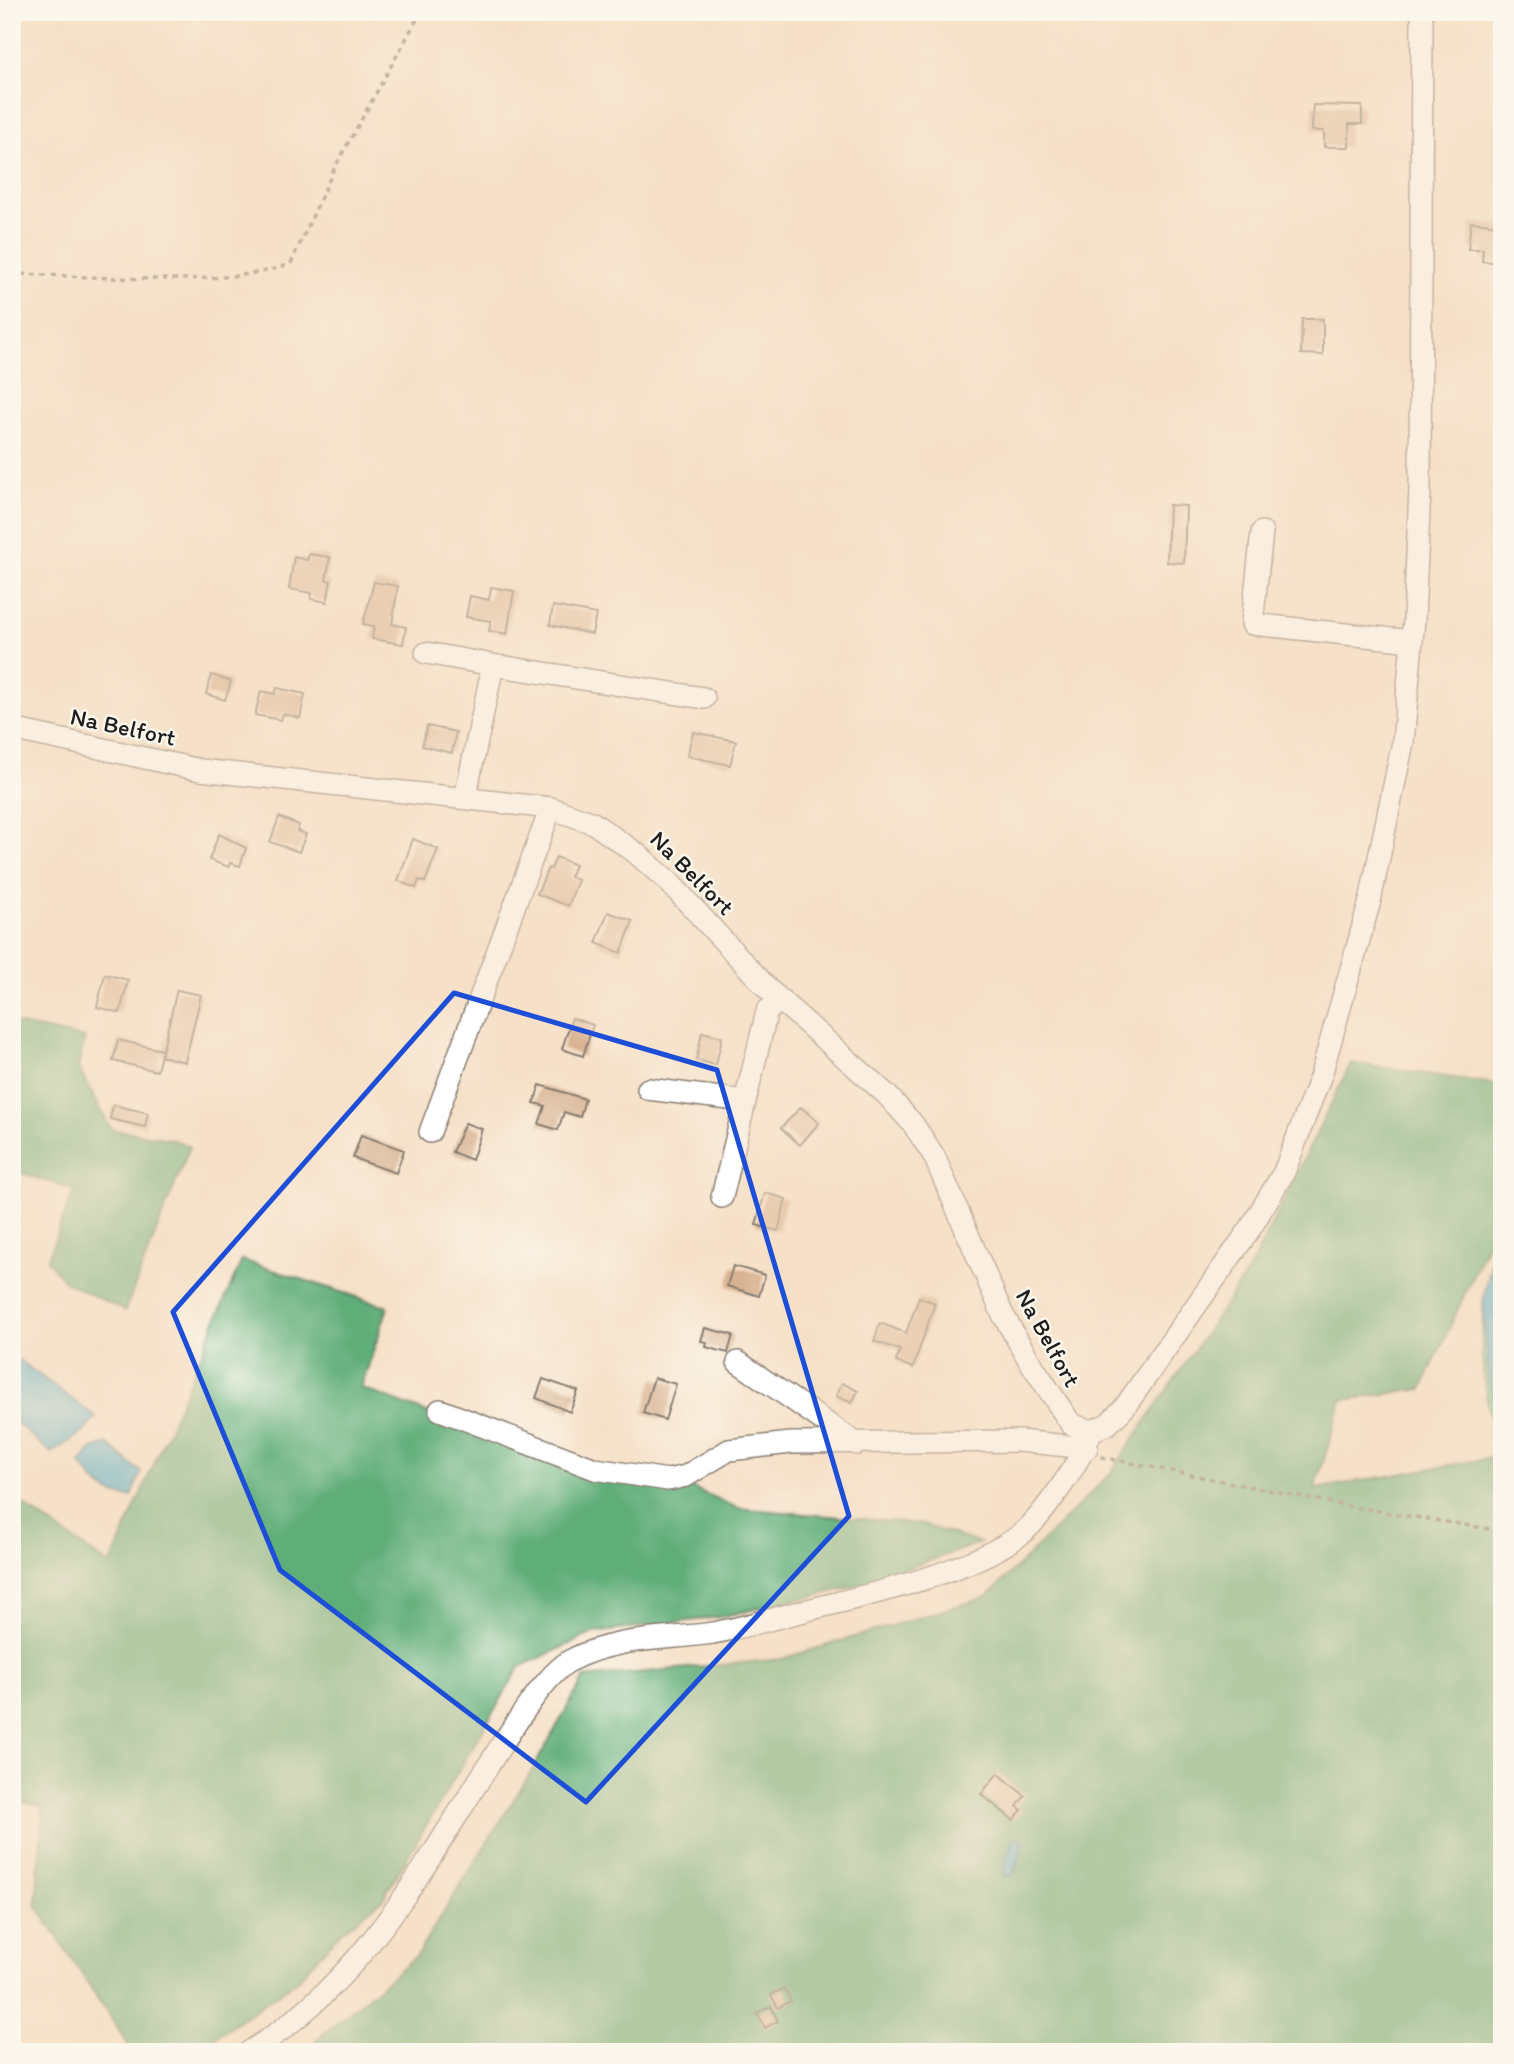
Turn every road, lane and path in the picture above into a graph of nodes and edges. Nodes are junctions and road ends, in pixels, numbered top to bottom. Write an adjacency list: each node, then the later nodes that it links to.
1 (421, 12): 3 (path)
2 (1422, 12): 5 (street)
3 (12, 274)
4 (1262, 532): 5 (street)
5 (1412, 641): 19 (street)
6 (426, 653): 7 (street)
7 (493, 665): 8 (street); 10 (street)
8 (705, 698)
9 (12, 729): 10 (street, Na Belfort)
10 (465, 799): 11 (street, Na Belfort)
11 (551, 808): 12 (street, Na Belfort); 15 (street)
12 (781, 1000): 14 (street); 19 (street, Na Belfort)
13 (648, 1089): 14 (street)
14 (745, 1101): 16 (street)
15 (430, 1132)
16 (722, 1197)
17 (738, 1362): 20 (street)
18 (440, 1410): 20 (street)
19 (1089, 1439): 20 (street); 21 (path); 22 (street)
20 (858, 1444)
21 (1502, 1531)
22 (249, 2052)

